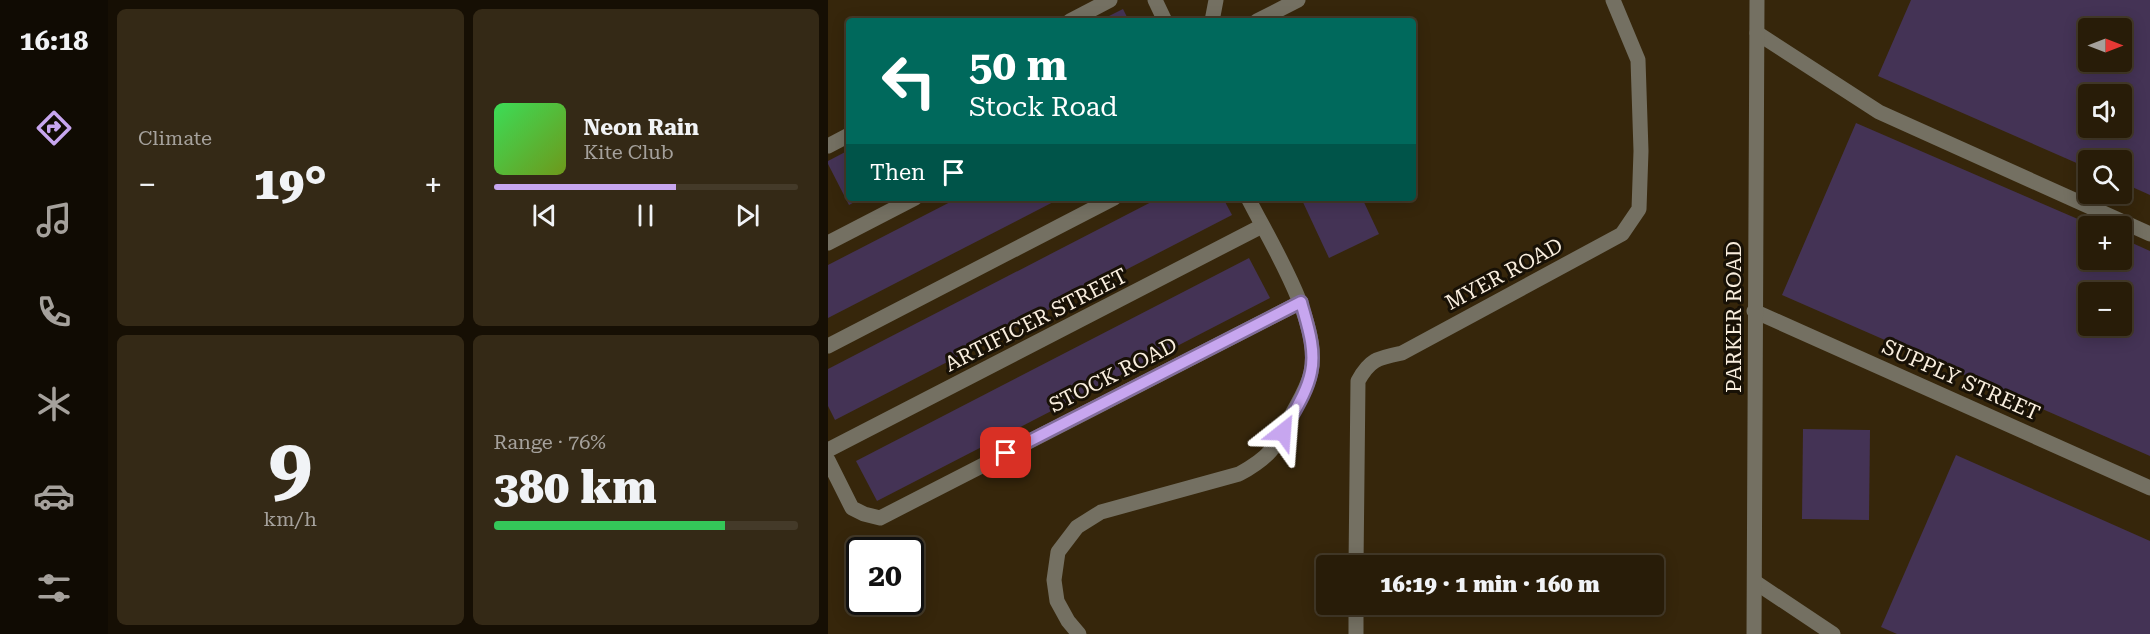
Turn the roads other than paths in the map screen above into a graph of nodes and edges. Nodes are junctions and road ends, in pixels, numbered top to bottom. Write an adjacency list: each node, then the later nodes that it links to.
1 (1110, 0): 7 (street)
2 (1155, 0): 8 (street)
3 (1216, 0): 9 (street)
4 (1298, 0): 10 (street)
5 (1613, 0): 26 (street, MYER ROAD)
6 (1757, 0): 11 (street, PARKER ROAD)
7 (1076, 18)
8 (1164, 18)
9 (1213, 18)
10 (1263, 18)
11 (1757, 33): 18 (street); 21 (street, PARKER ROAD)
12 (846, 137): 13 (street)
13 (828, 146)
14 (909, 201): 19 (street)
15 (1108, 201): 22 (street)
16 (1250, 201): 17 (street)
17 (1262, 226): 20 (street); 23 (street, ARTIFICER STREET)
18 (2150, 234)
19 (828, 243)
20 (1301, 302): 24 (street, STOCK ROAD); 29 (street)
21 (1755, 311): 25 (street, SUPPLY STREET); 27 (street, PARKER ROAD)
22 (828, 346)
23 (828, 450)
24 (828, 460)
25 (2150, 488)
26 (1356, 555)
27 (1755, 582): 31 (street, PARKER ROAD); 32 (street)
28 (1356, 615): 30 (street)
29 (1079, 634)
30 (1356, 634)
31 (1754, 634)
32 (1833, 634)

